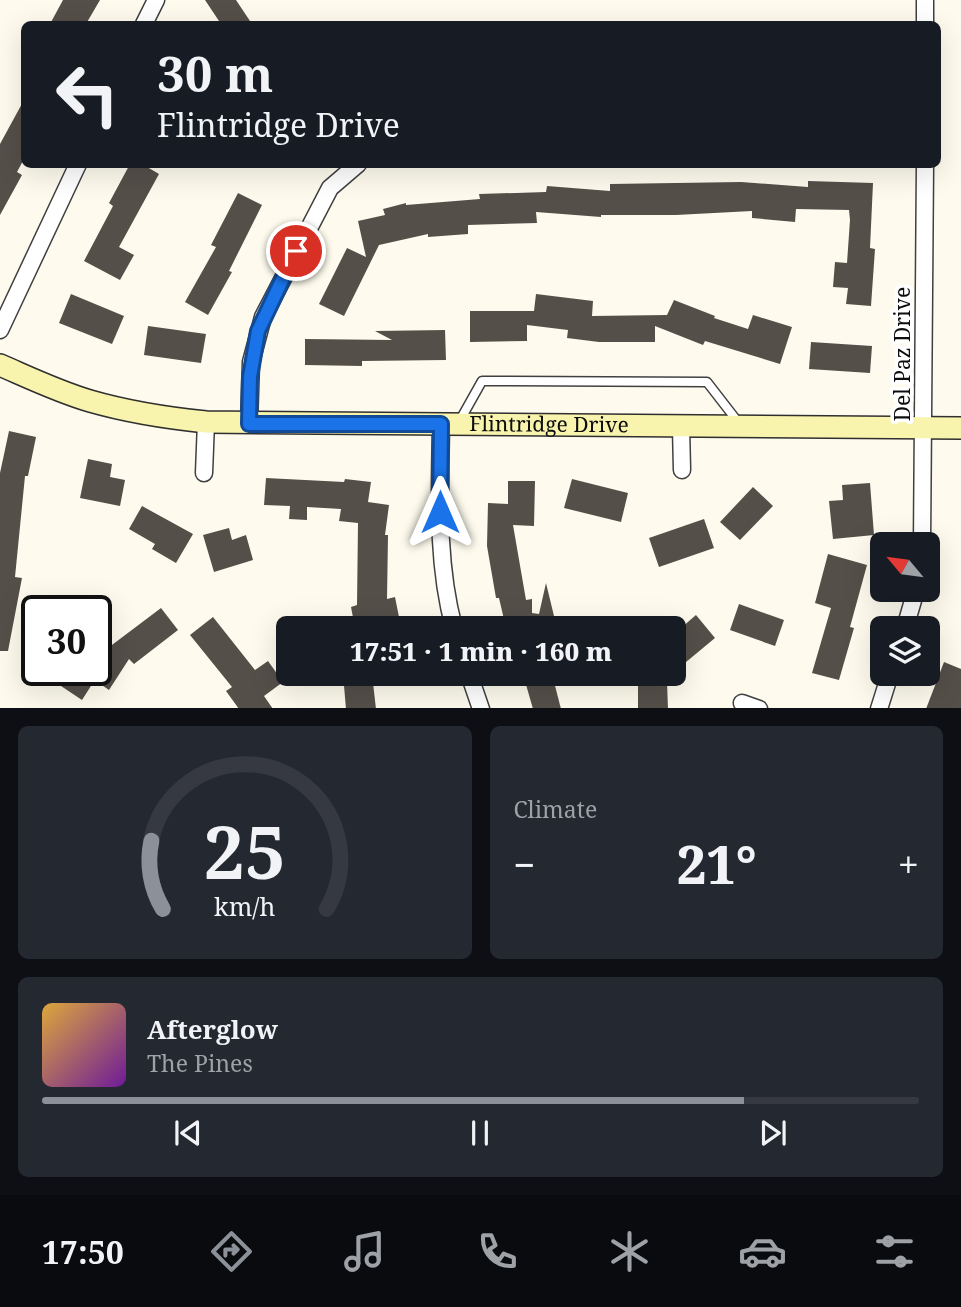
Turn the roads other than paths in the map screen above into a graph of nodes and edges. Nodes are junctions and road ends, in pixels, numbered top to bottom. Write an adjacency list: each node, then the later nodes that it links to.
1 (156, 0): 3 (street)
2 (925, 0): 4 (street)
3 (146, 21)
4 (925, 21)
5 (76, 168): 8 (street)
6 (353, 168): 11 (street)
7 (925, 168): 15 (street, Del Paz Drive)
8 (0, 330)
9 (0, 365): 10 (street, Flintridge Drive)
10 (206, 422): 11 (street, Flintridge Drive); 18 (street)
11 (249, 424): 12 (street, Flintridge Drive)
12 (449, 424): 13 (street, Flintridge Drive); 14 (lane); 20 (street)
13 (681, 427): 14 (street, Flintridge Drive); 17 (street)
14 (741, 427): 15 (street, Flintridge Drive)
15 (923, 428): 16 (street, Flintridge Drive); 19 (street, Del Paz Drive)
16 (961, 428)
17 (682, 470)
18 (204, 473)
19 (922, 532)
20 (451, 616)
21 (473, 686): 24 (street)
22 (886, 686): 26 (street)
23 (742, 703): 25 (street)
24 (479, 708)
25 (756, 708)
26 (879, 708)

